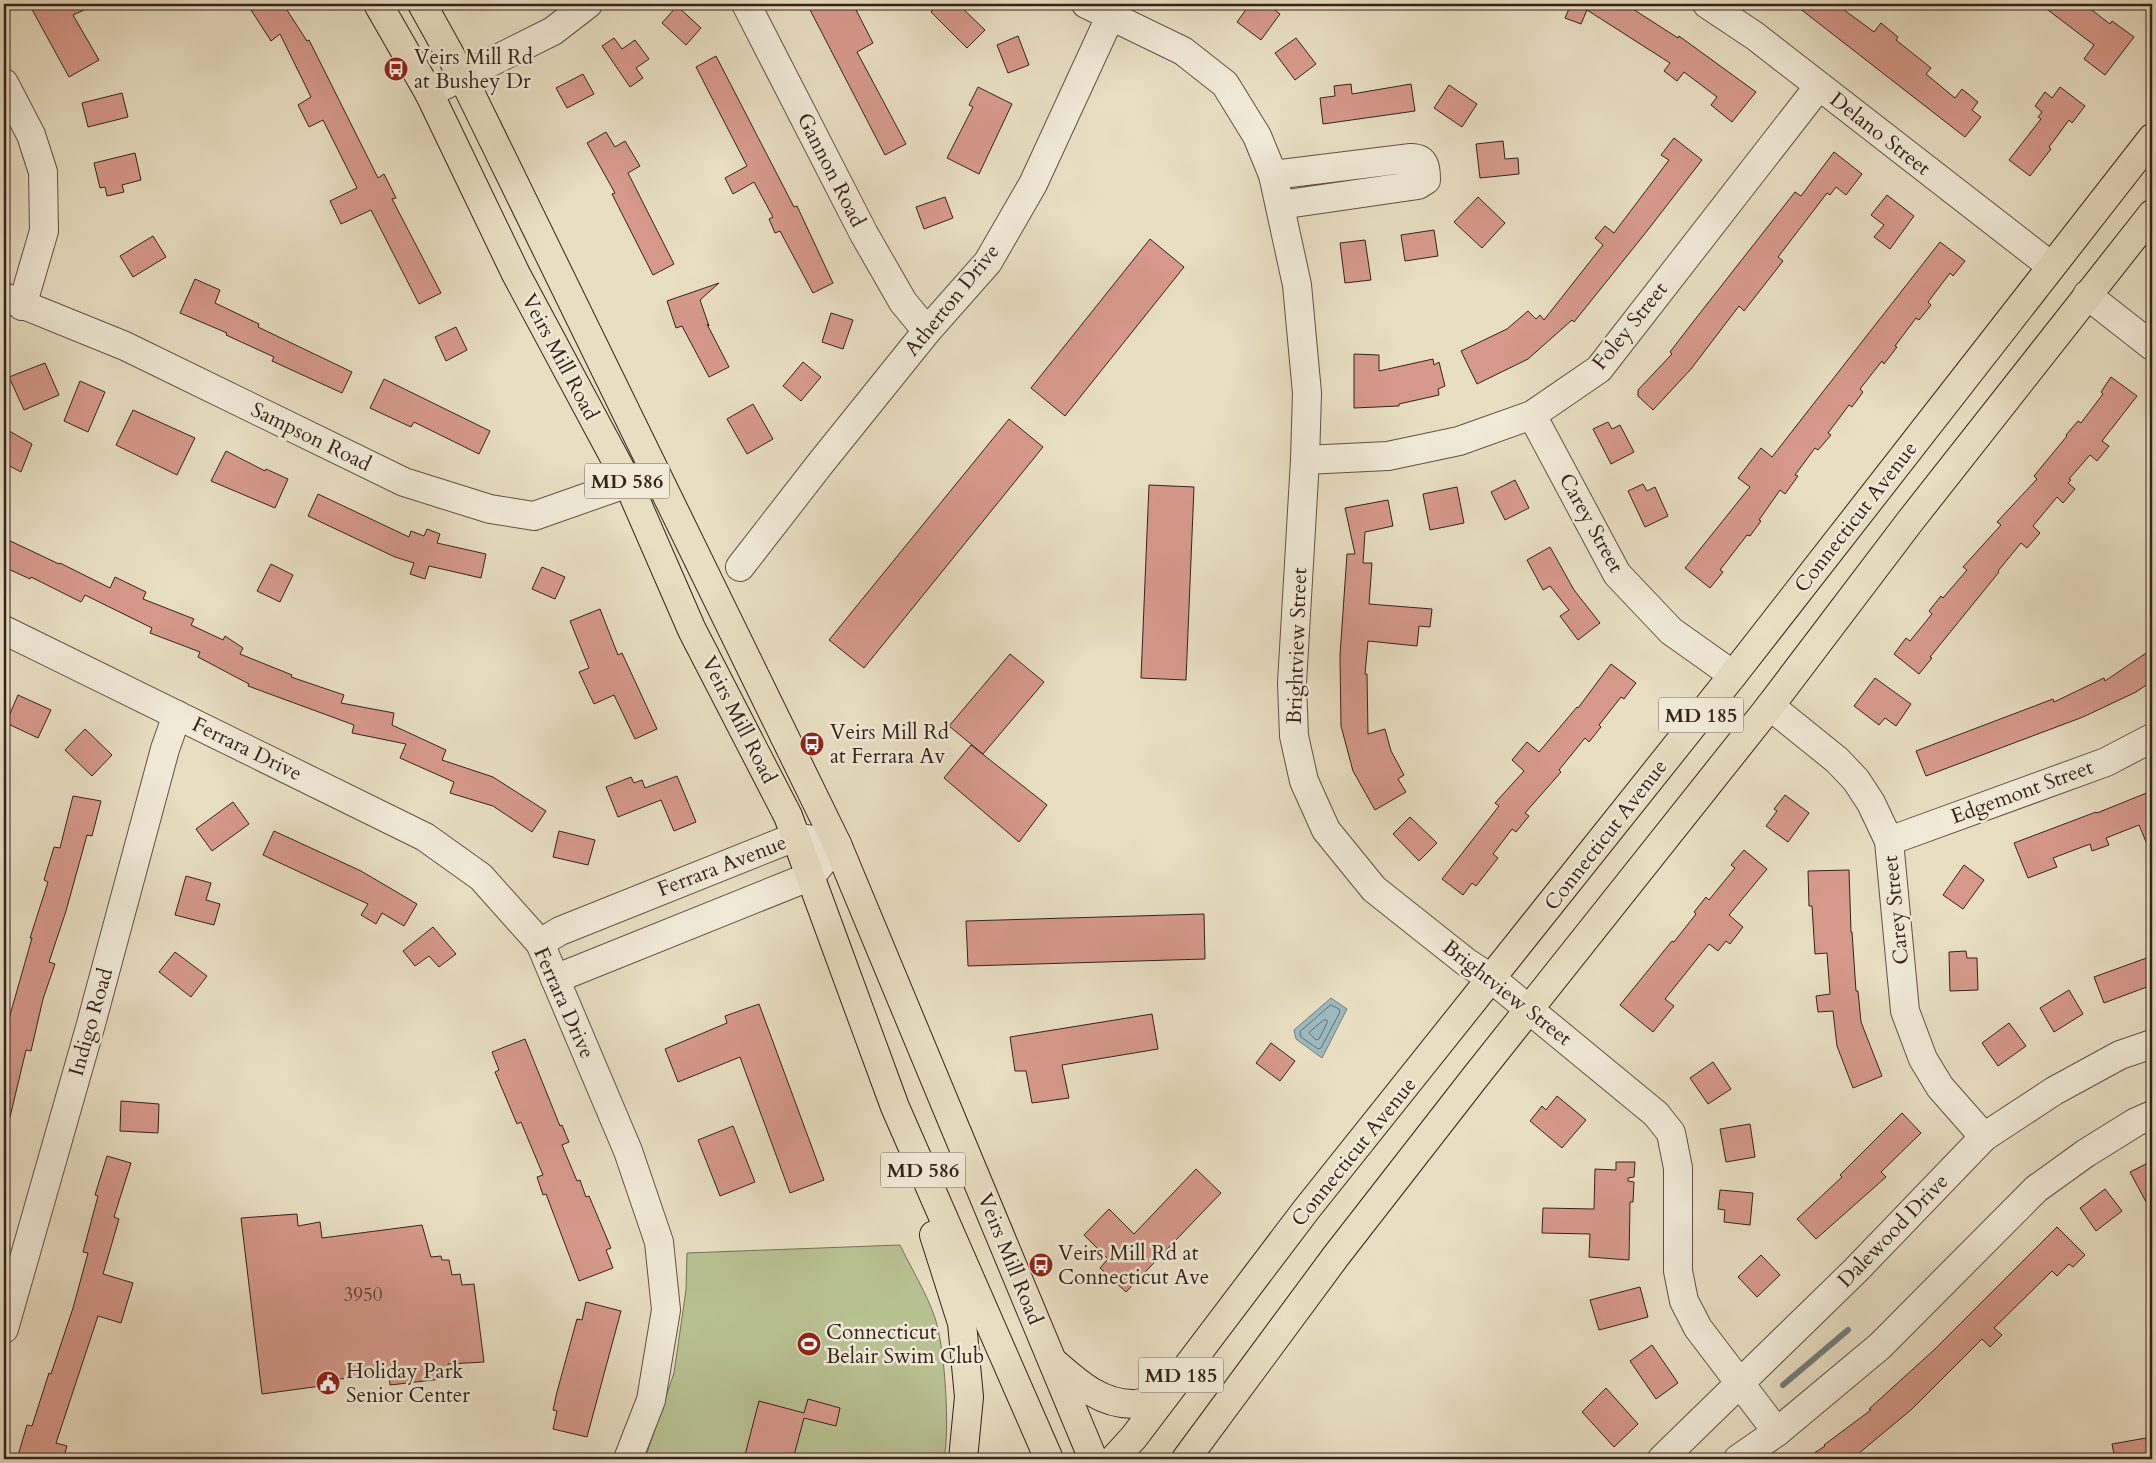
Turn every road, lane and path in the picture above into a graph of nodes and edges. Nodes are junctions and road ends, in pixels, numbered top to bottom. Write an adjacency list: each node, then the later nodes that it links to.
1 (378, 4): 11 (main road, Veirs Mill Road / MD 586)
2 (422, 4): 8 (main road, Veirs Mill Road / MD 586)
3 (588, 4): 8 (street)
4 (746, 4): 19 (street, Gannon Road)
5 (1086, 4): 7 (street, Brightview Street)
6 (1707, 4): 10 (street, Delano Street)
7 (1114, 10): 13 (street, Brightview Street); 19 (street, Atherton Drive)
8 (462, 76): 11 (street); 32 (main road, Veirs Mill Road / MD 586)
9 (4, 83): 18 (street)
10 (1819, 86): 16 (street, Delano Street); 21 (street, Foley Street)
11 (429, 93): 23 (main road, Veirs Mill Road / MD 586)
12 (2152, 138): 16 (main road, Connecticut Avenue / MD 185)
13 (1273, 175): 14 (street, Brightview Street); 14 (street)
14 (1280, 205): 22 (street, Brightview Street)
15 (2152, 214): 17 (main road, MD 185)
16 (2051, 266): 26 (main road, Connecticut Avenue / MD 185)
17 (2087, 295): 20 (street); 27 (main road, MD 185)
18 (13, 302): 23 (street, Sampson Road)
19 (927, 331): 24 (street, Atherton Drive)
20 (2152, 346)
21 (1532, 416): 22 (street, Foley Street); 26 (street, Carey Street)
22 (1305, 460): 36 (street, Brightview Street)
23 (628, 483): 30 (main road, Veirs Mill Road / MD 586)
24 (740, 567)
25 (4, 630): 28 (street, Ferrara Drive)
26 (1733, 675): 36 (main road, Connecticut Avenue / MD 185)
27 (1770, 706): 31 (street, Carey Street); 37 (main road, MD 185)
28 (176, 715): 34 (street, Ferrara Drive); 42 (street, Indigo Road)
29 (2152, 738): 31 (street, Edgemont Street)
30 (795, 837): 32 (street, Ferrara Avenue); 33 (main road, Veirs Mill Road / MD 586); 34 (street, Ferrara Avenue)
31 (1889, 841): 41 (street, Carey Street)
32 (837, 844): 33 (street, Ferrara Avenue); 43 (main road, Veirs Mill Road / MD 586)
33 (811, 876): 35 (street, Ferrara Avenue); 39 (main road, Veirs Mill Road / MD 586)
34 (540, 943): 35 (street, Ferrara Drive)
35 (555, 979): 48 (street, Ferrara Drive)
36 (1492, 979): 37 (street, Brightview Street); 45 (main road, Connecticut Avenue / MD 185)
37 (1529, 1010): 44 (street, Brightview Street); 46 (main road, MD 185)
38 (2152, 1044): 41 (street, Dalewood Drive)
39 (894, 1107): 49 (main road); 50 (main road, Veirs Mill Road / MD 586)
40 (2152, 1115): 47 (street)
41 (1984, 1137): 44 (street, Dalewood Drive)
42 (4, 1329)
43 (1052, 1360): 45 (main road); 51 (main road, Veirs Mill Road / MD 586)
44 (1739, 1382): 47 (street, Brightview Street); 55 (street, Dalewood Drive)
45 (1164, 1397): 52 (main road, Connecticut Avenue / MD 185)
46 (1208, 1430): 53 (main road, MD 185); 54 (main road)
47 (1777, 1432): 56 (street)
48 (628, 1459)
49 (963, 1459)
50 (1049, 1459)
51 (1093, 1459)
52 (1114, 1459)
53 (1186, 1459)
54 (1192, 1459)
55 (1662, 1459)
56 (1738, 1459)

